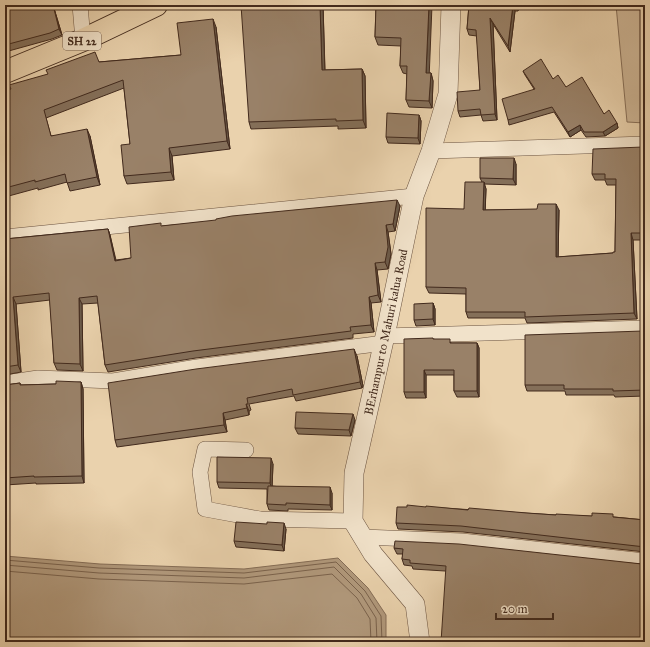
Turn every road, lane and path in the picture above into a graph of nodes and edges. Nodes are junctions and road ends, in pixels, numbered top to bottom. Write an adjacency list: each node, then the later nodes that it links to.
1 (80, 5): 4 (street)
2 (156, 5): 4 (main road, SH 22)
3 (451, 5): 7 (street, BErhampur to Mahuri kalua Road)
4 (83, 40): 5 (main road, SH 22)
5 (5, 72)
6 (645, 144): 7 (street)
7 (431, 151): 8 (street, BErhampur to Mahuri kalua Road)
8 (414, 196): 9 (street); 11 (street, BErhampur to Mahuri kalua Road)
9 (5, 237)
10 (645, 328): 11 (street)
11 (384, 340): 12 (street); 14 (street, BErhampur to Mahuri kalua Road)
12 (5, 383)
13 (246, 450): 14 (street)
14 (353, 521): 15 (street)
15 (363, 537): 16 (street); 17 (street)
16 (645, 561)
17 (420, 642)

